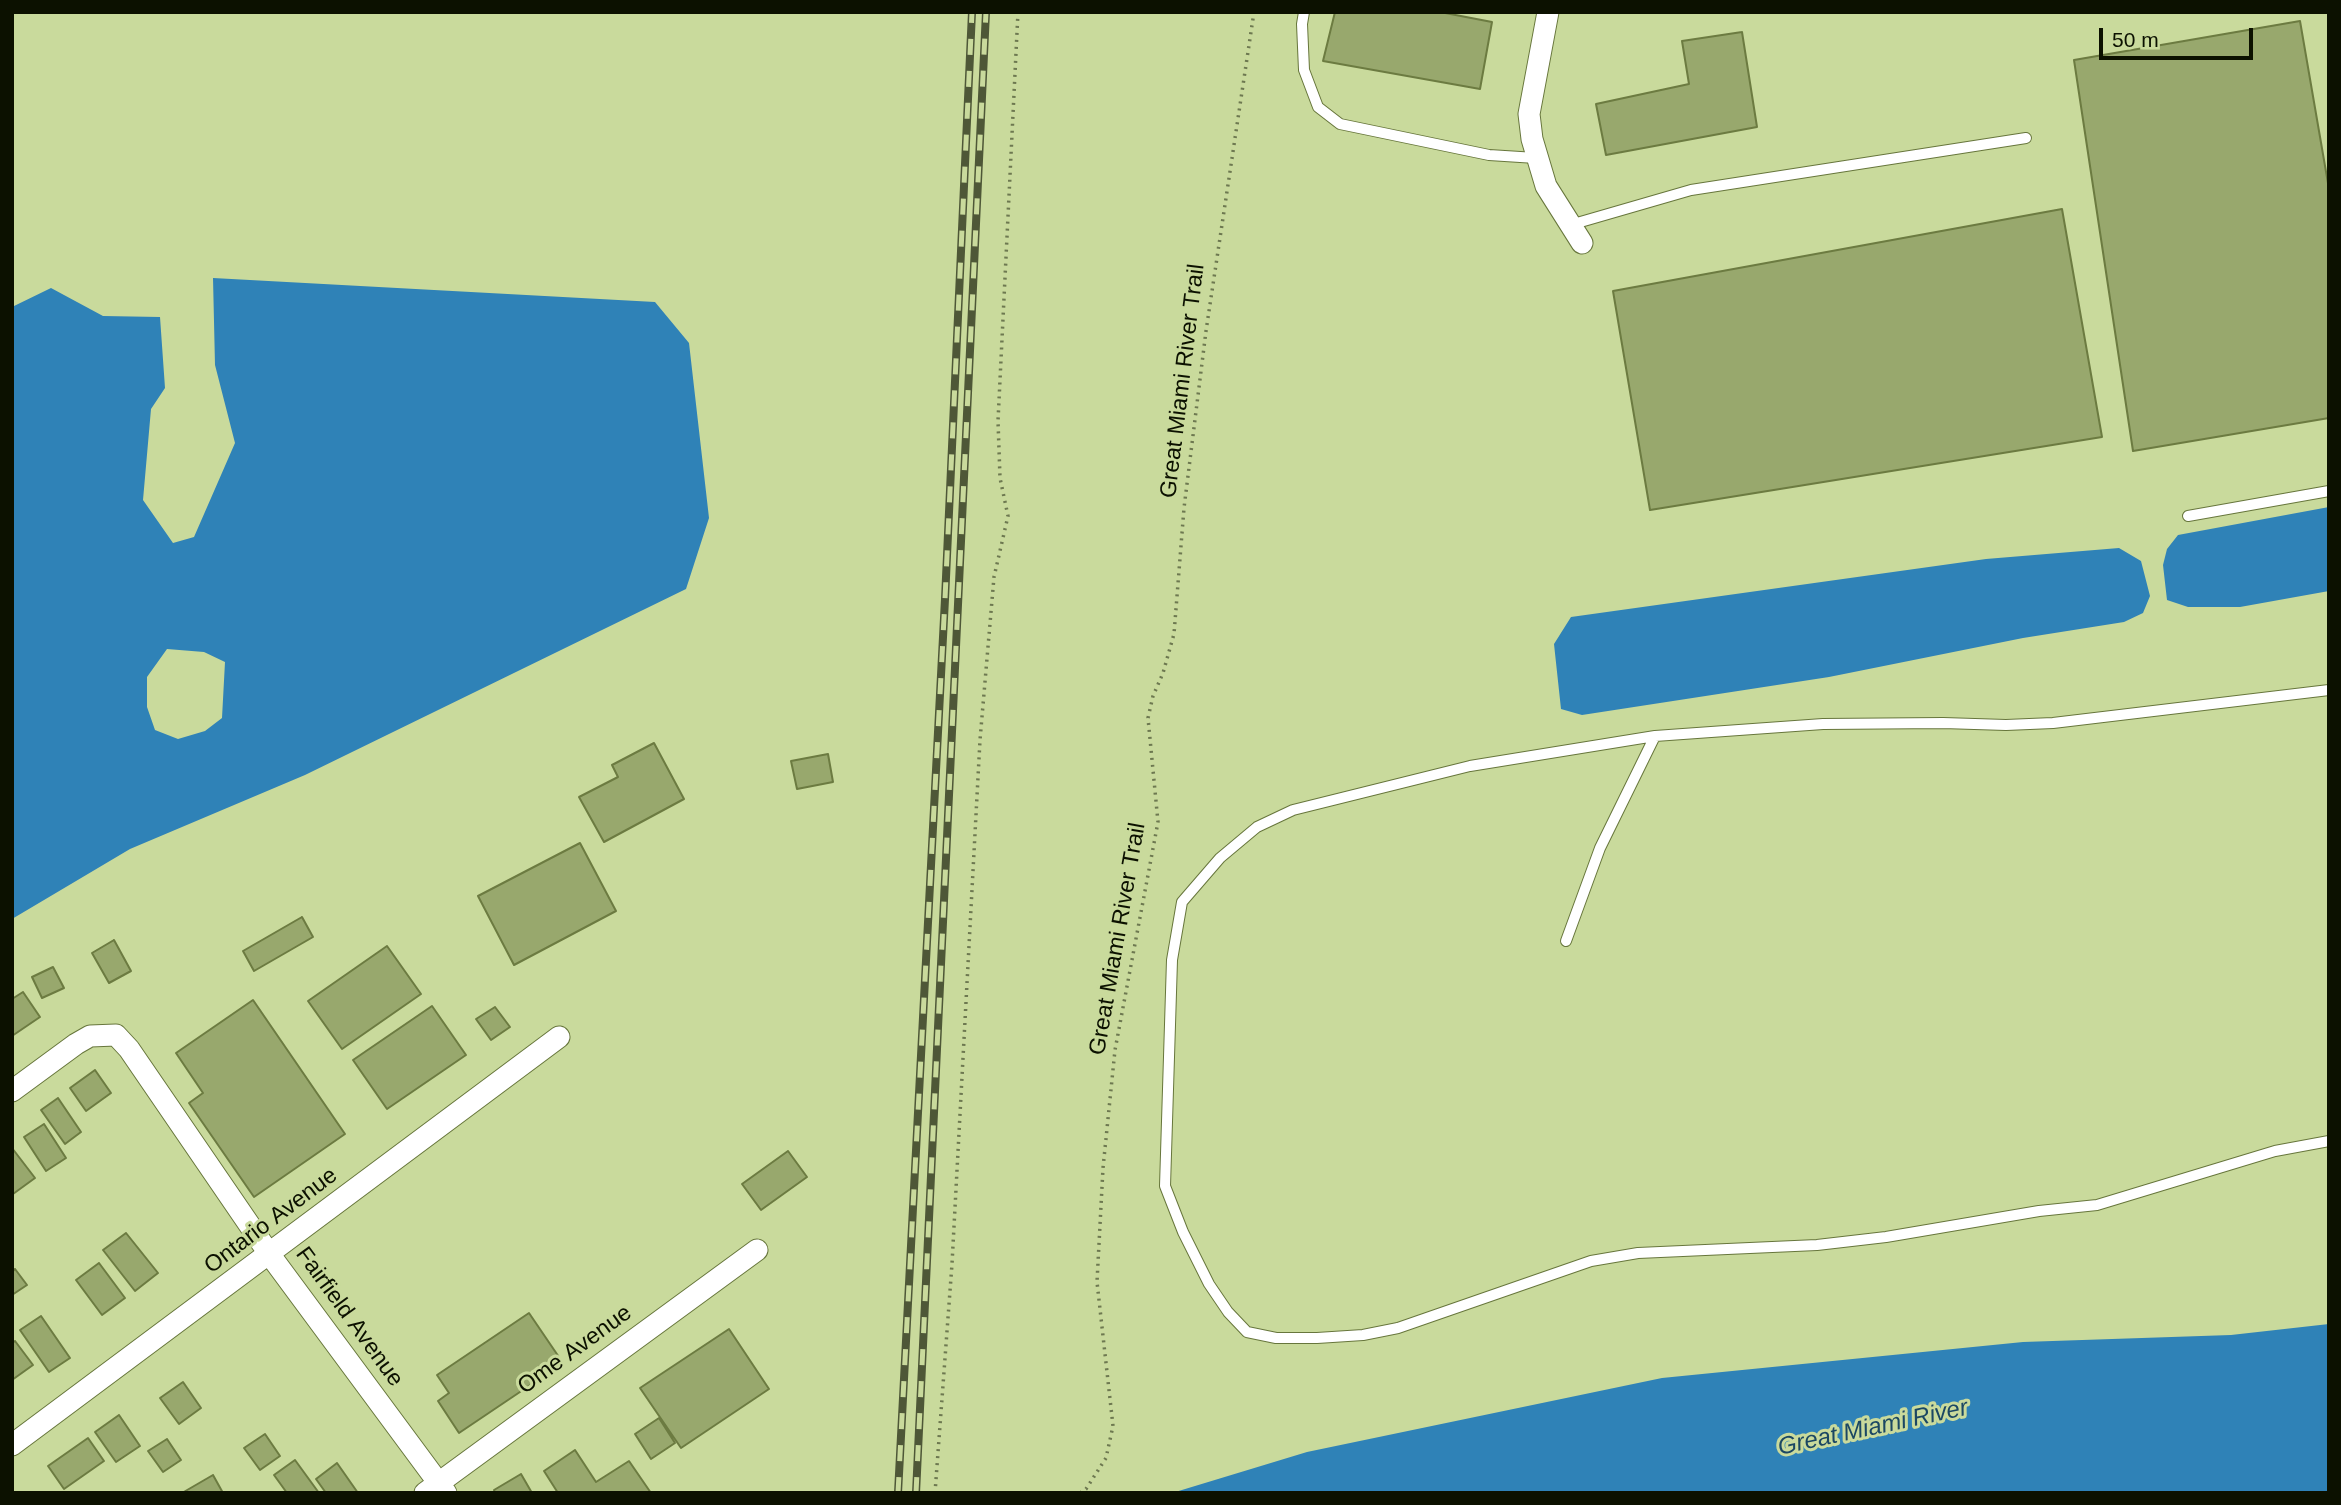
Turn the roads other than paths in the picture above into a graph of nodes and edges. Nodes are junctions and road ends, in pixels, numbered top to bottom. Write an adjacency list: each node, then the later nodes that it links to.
1 (1304, 12): 4 (lane)
2 (1548, 12): 4 (street)
3 (2026, 138): 5 (lane)
4 (1536, 158): 5 (street)
5 (1576, 234)
6 (2329, 491): 7 (lane)
7 (2188, 516)
8 (2329, 690): 9 (lane)
9 (1655, 736): 10 (lane); 13 (lane)
10 (1566, 941)
11 (559, 1037): 15 (street, Ontario Avenue)
12 (12, 1091): 15 (street, Fairfield Avenue)
13 (2329, 1141)
14 (757, 1250): 17 (street, Ome Avenue)
15 (270, 1255): 16 (street, Ontario Avenue); 17 (street, Fairfield Avenue)
16 (12, 1445)
17 (436, 1489)

